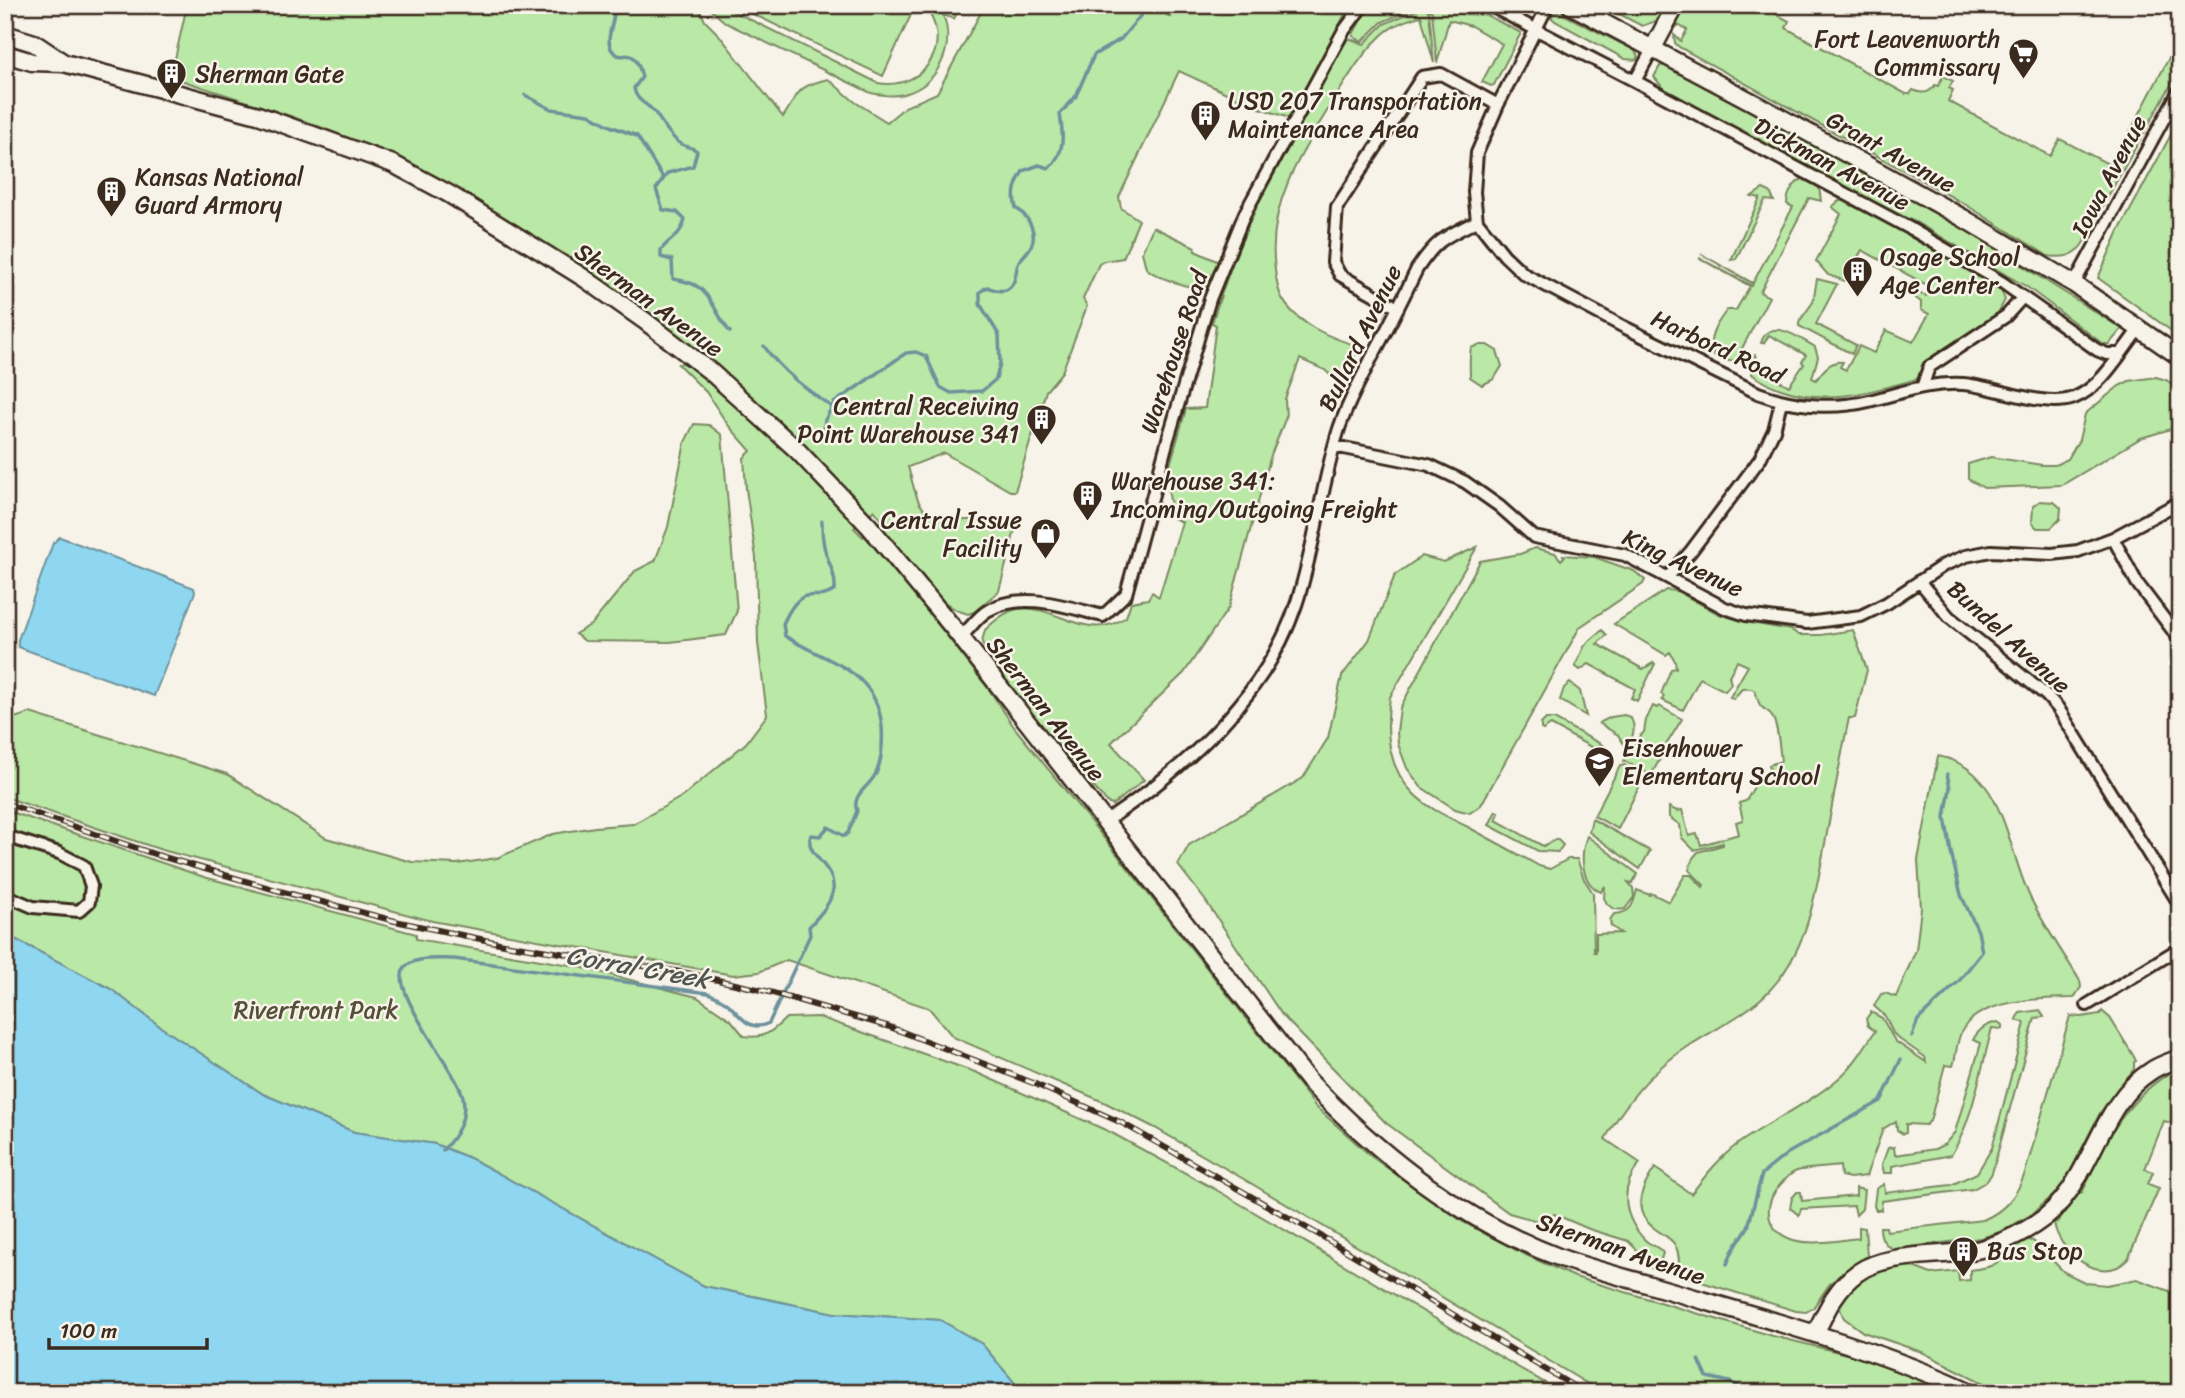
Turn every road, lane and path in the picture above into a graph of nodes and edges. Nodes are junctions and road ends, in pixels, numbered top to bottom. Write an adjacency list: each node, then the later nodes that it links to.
1 (1363, 5): 28 (street, Warehouse Road)
2 (1489, 5): 6 (street, Dickman Avenue)
3 (1548, 5): 6 (street)
4 (1570, 5): 8 (street, Grant Avenue)
5 (1676, 5): 8 (street)
6 (1536, 30): 11 (street, Dickman Avenue); 13 (street)
7 (5, 34): 10 (street)
8 (1653, 48): 11 (street); 15 (street, Grant Avenue)
9 (5, 54): 10 (street)
10 (64, 62): 28 (street, Sherman Avenue)
11 (1636, 81): 16 (street, Dickman Avenue)
12 (2180, 89): 15 (street, Iowa Avenue)
13 (1498, 105): 14 (street); 17 (street)
14 (1477, 221): 17 (street, Bullard Avenue); 22 (street, Harbord Road)
15 (2074, 284): 18 (street, Grant Avenue)
16 (2023, 297): 19 (street, Dickman Avenue); 21 (street)
17 (1398, 308): 23 (street, Bullard Avenue)
18 (2139, 329): 19 (street); 20 (street, Grant Avenue)
19 (2119, 354): 21 (street, Harbord Road)
20 (2180, 357)
21 (1923, 385): 22 (street, Harbord Road)
22 (1781, 402): 26 (street)
23 (1334, 446): 26 (street, King Avenue); 30 (street, Bullard Avenue)
24 (2180, 502): 25 (street, King Avenue)
25 (2113, 538): 27 (street, King Avenue); 29 (street)
26 (1668, 577): 27 (street, King Avenue)
27 (1919, 581): 33 (street, Bundel Avenue)
28 (960, 638): 30 (street, Sherman Avenue)
29 (2180, 640)
30 (1105, 822): 37 (street, Sherman Avenue)
31 (5, 836): 32 (street)
32 (5, 895)
33 (2180, 905)
34 (2180, 948): 35 (street)
35 (2087, 1005)
36 (2180, 1058): 37 (street)
37 (1815, 1334): 38 (street, Sherman Avenue)
38 (1973, 1393)

